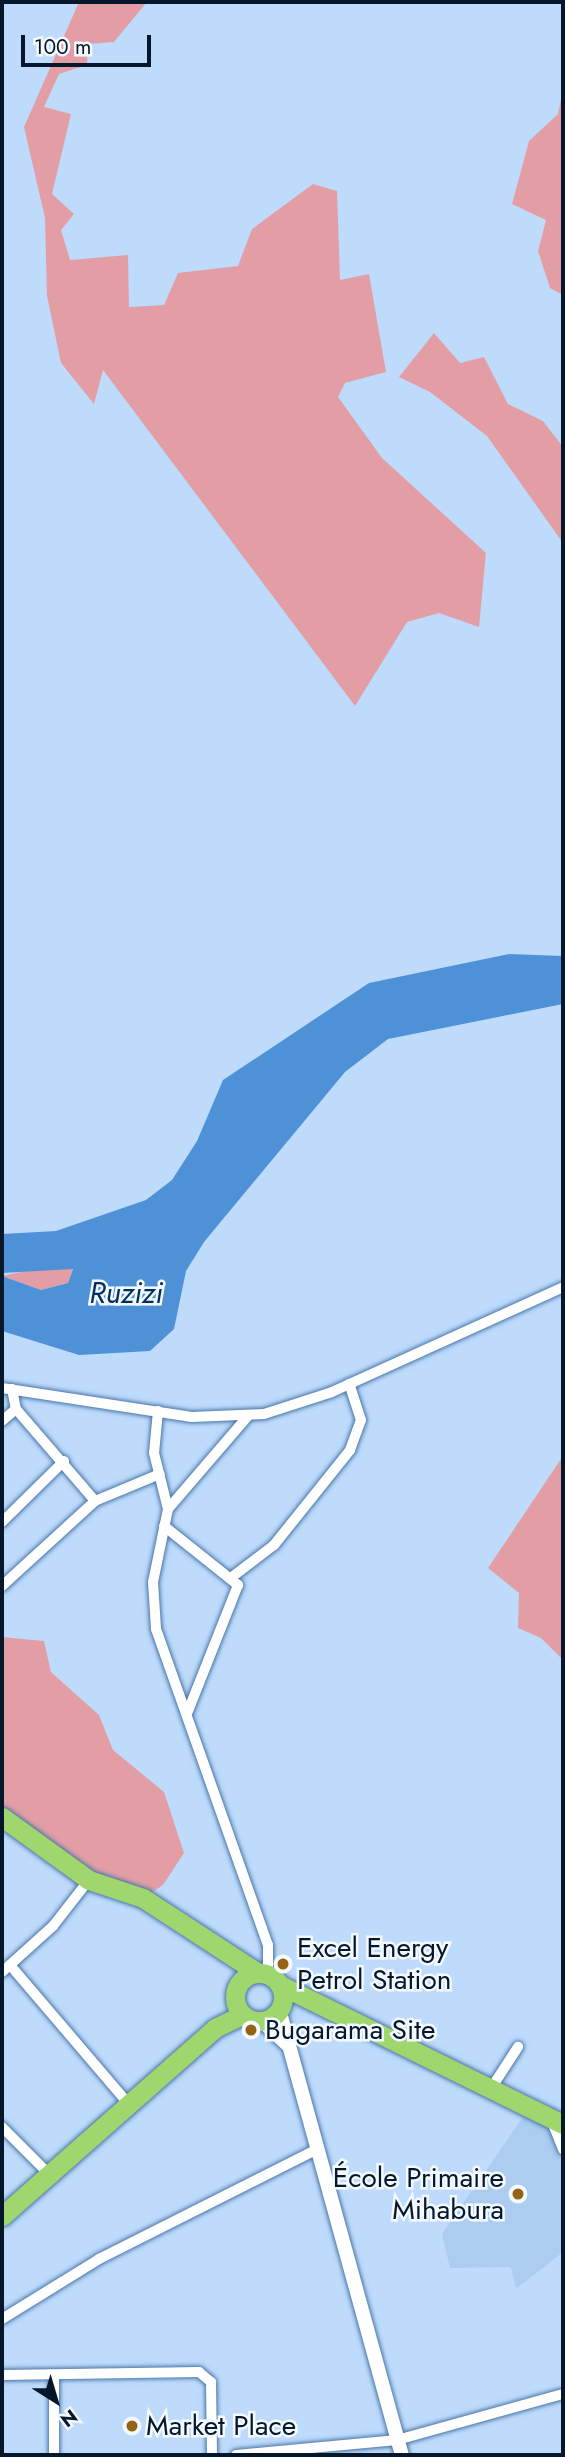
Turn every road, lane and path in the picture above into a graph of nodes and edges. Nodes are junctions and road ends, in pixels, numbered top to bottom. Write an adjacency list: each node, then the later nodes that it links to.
1 (563, 1287): 2 (street)
2 (349, 1384): 6 (street); 14 (street)
3 (7, 1388): 4 (street); 5 (street)
4 (16, 1409): 7 (street); 8 (street)
5 (158, 1411): 6 (street); 9 (street)
6 (248, 1416): 11 (street)
7 (2, 1421)
8 (64, 1461): 10 (street); 12 (street)
9 (160, 1474): 10 (street); 11 (street)
10 (94, 1501): 15 (street)
11 (168, 1509): 13 (street)
12 (2, 1522)
13 (164, 1525): 14 (street); 16 (street)
14 (232, 1577): 16 (street)
15 (2, 1586)
16 (188, 1711): 21 (street)
17 (2, 1817): 18 (highway)
18 (89, 1880): 19 (highway); 20 (street)
19 (220, 1947): 21 (highway); 22 (highway)
20 (6, 1969): 28 (street)
21 (269, 1978): 22 (highway); 23 (highway); 27 (highway)
22 (238, 2001): 24 (highway); 28 (highway)
23 (279, 2009): 24 (highway); 25 (main road)
24 (262, 2021): 25 (main road)
25 (288, 2045): 32 (main road)
26 (518, 2047): 27 (street)
27 (492, 2087): 29 (highway)
28 (128, 2103): 33 (highway)
29 (557, 2120): 31 (street)
30 (2, 2127): 33 (street)
31 (563, 2149)
32 (316, 2150): 35 (street); 39 (main road)
33 (48, 2173): 34 (highway)
34 (2, 2216)
35 (2, 2319)
36 (2, 2375): 37 (street)
37 (54, 2377): 40 (street); 41 (street)
38 (563, 2394): 39 (street)
39 (397, 2440): 42 (street); 43 (main road)
40 (54, 2455)
41 (212, 2455)
42 (236, 2455)
43 (402, 2455)

